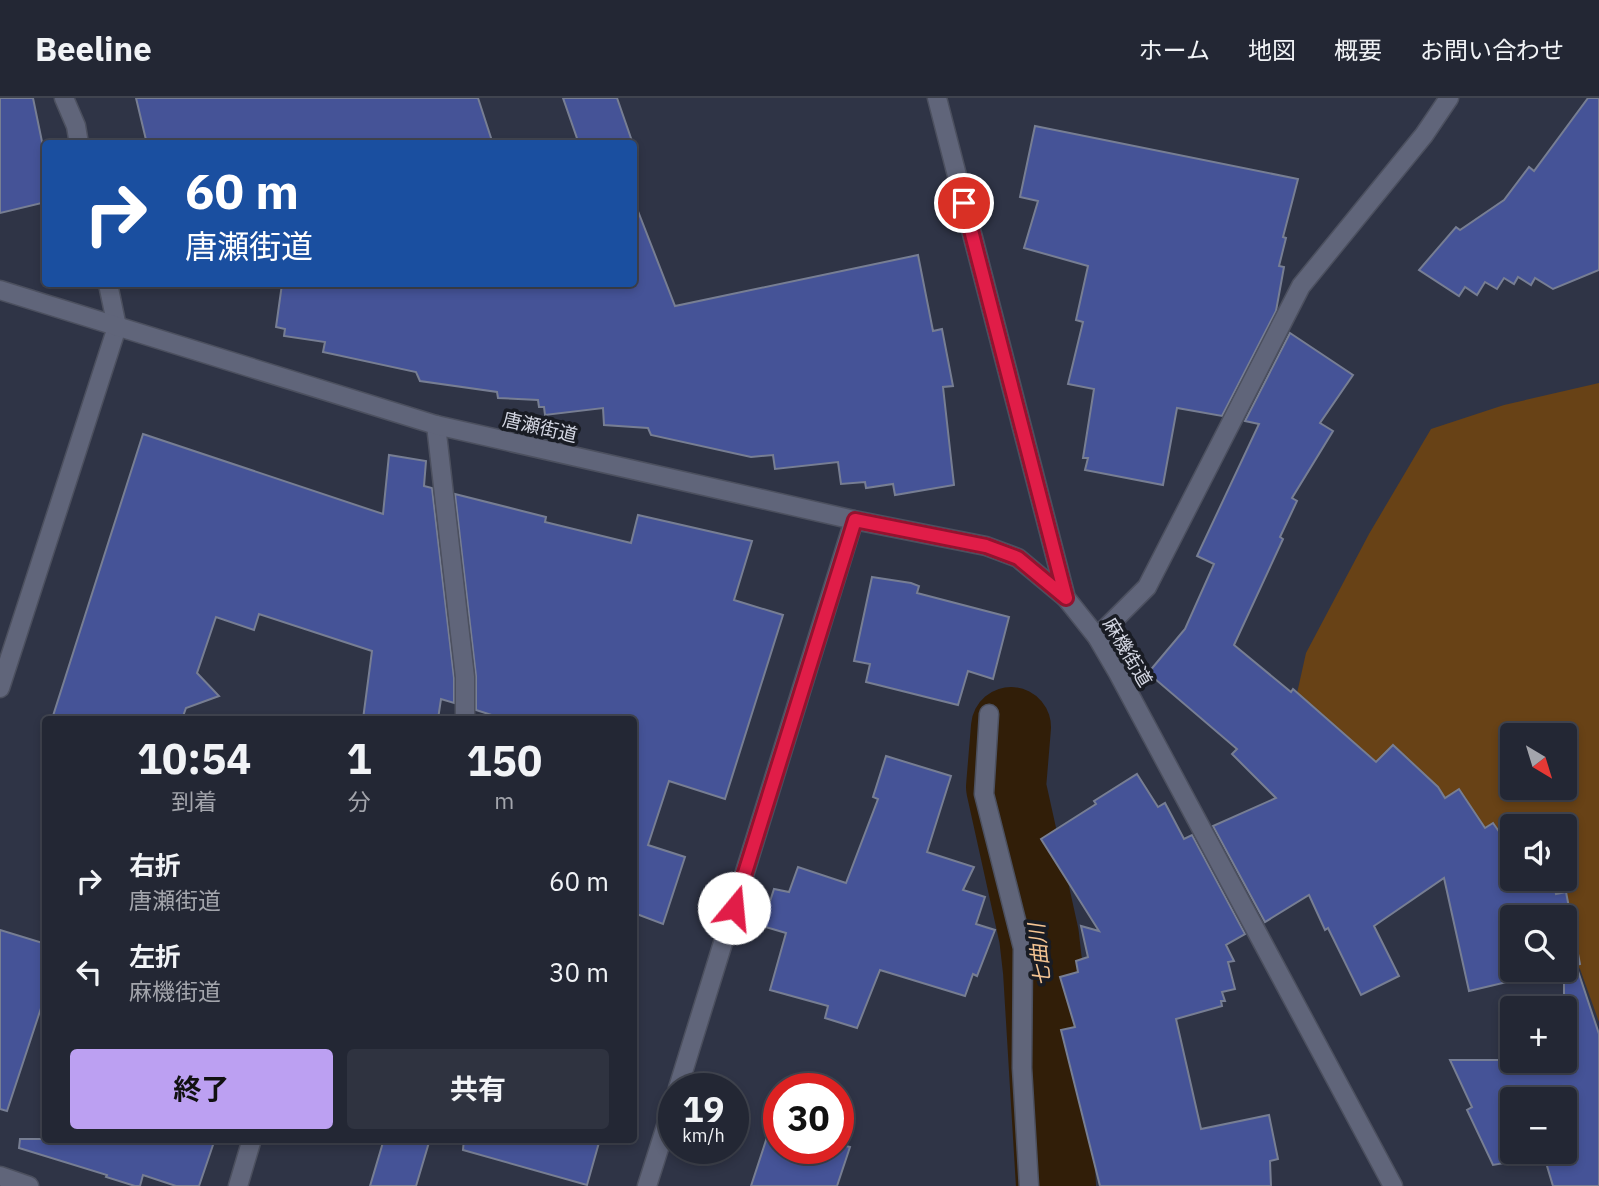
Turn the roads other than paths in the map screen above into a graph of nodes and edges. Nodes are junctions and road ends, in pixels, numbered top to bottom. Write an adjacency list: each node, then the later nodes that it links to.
1 (64, 98): 4 (street)
2 (937, 98): 10 (street, 麻機街道)
3 (1449, 98): 11 (street)
4 (78, 140)
5 (109, 287): 7 (street)
6 (0, 290): 7 (street, 唐瀬街道)
7 (117, 327): 8 (street, 唐瀬街道); 12 (street)
8 (436, 425): 9 (street, 唐瀬街道); 14 (street)
9 (855, 520): 10 (street, 唐瀬街道); 15 (street)
10 (1066, 598): 11 (street, 麻機街道)
11 (1097, 637): 23 (street, 麻機街道)
12 (0, 688)
13 (989, 714): 22 (street)
14 (465, 716)
15 (683, 1073)
16 (251, 1143): 20 (street)
17 (658, 1151): 21 (street)
18 (0, 1176): 19 (street)
19 (29, 1186)
20 (237, 1186)
21 (647, 1186)
22 (1029, 1186)
23 (1392, 1186)

